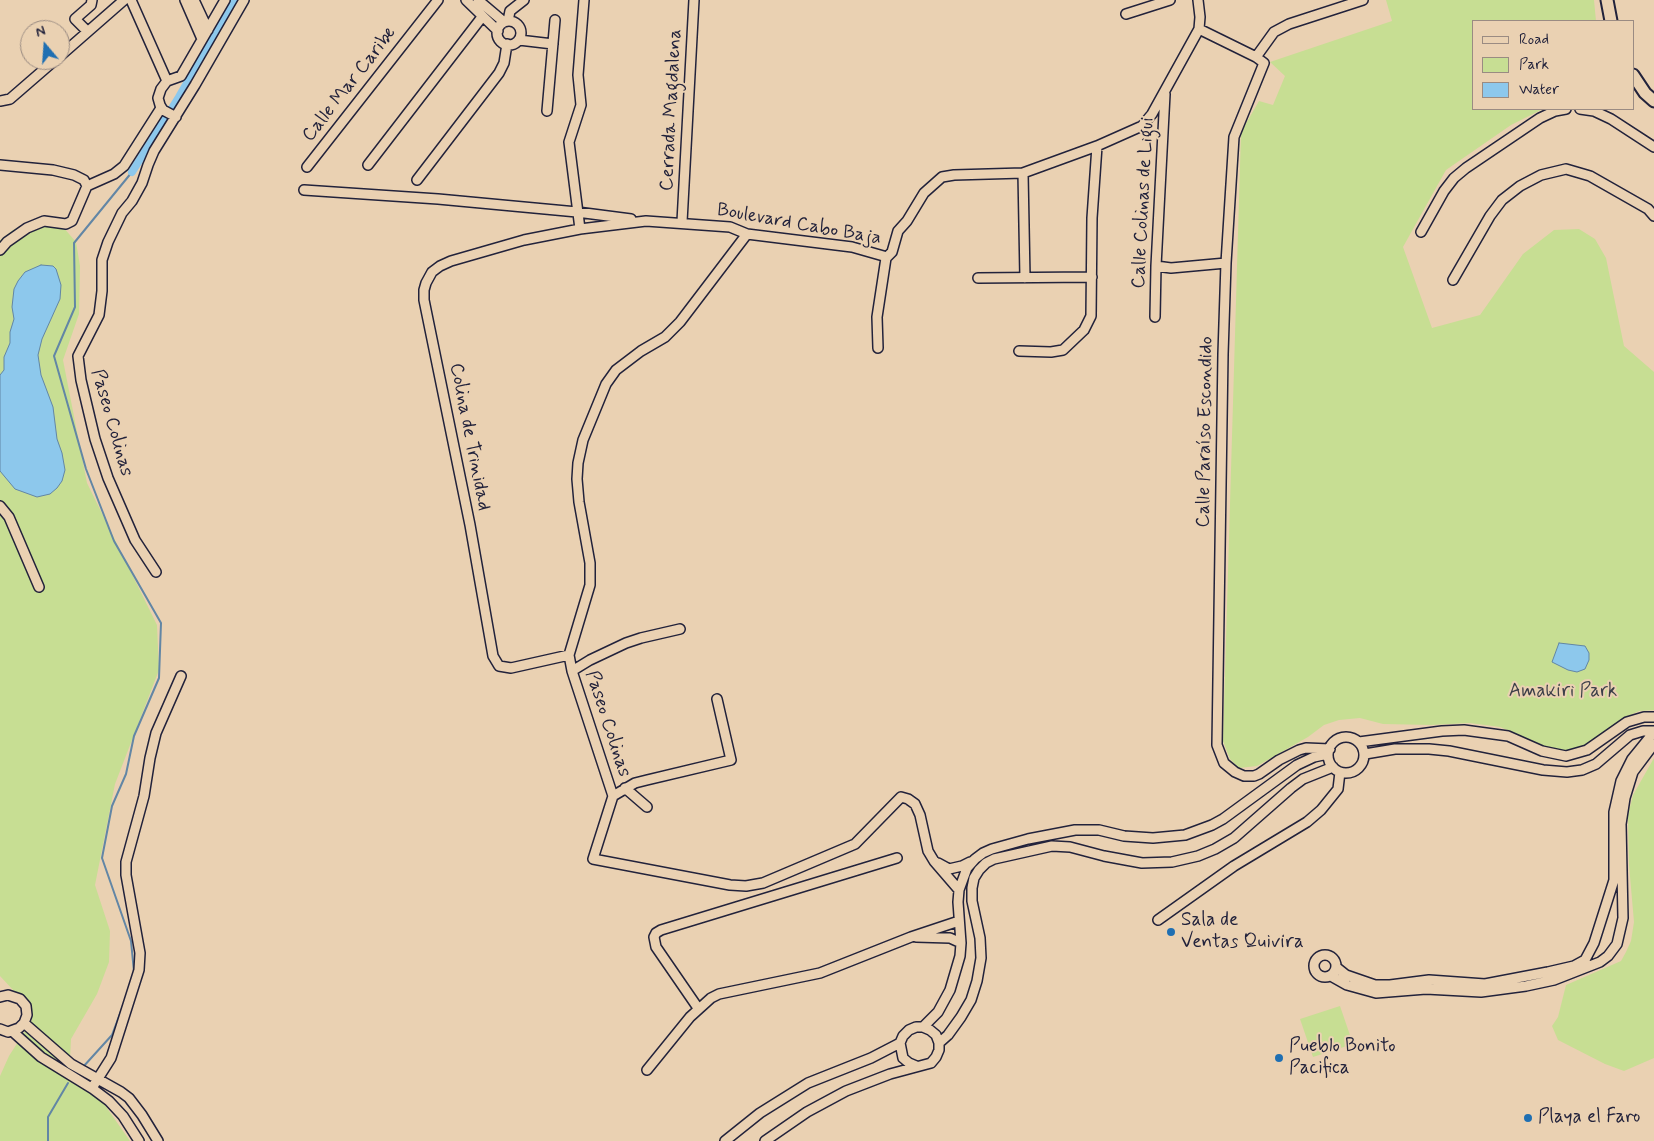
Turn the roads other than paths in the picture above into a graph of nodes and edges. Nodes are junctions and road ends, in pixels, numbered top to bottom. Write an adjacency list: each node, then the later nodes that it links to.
1 (92, 0): 26 (street)
2 (124, 0): 26 (street)
3 (131, 0): 37 (street)
4 (184, 0): 28 (street)
5 (194, 0): 28 (street)
6 (225, 0): 28 (street)
7 (244, 0): 36 (street)
8 (438, 0): 51 (street, Calle Mar Caribe)
9 (466, 0): 20 (street)
10 (478, 0): 24 (street)
11 (524, 0): 24 (street)
12 (584, 0): 56 (street)
13 (694, 0): 59 (street, Cerrada Magdalena)
14 (1170, 0): 19 (street)
15 (1363, 0): 33 (street)
16 (1600, 0): 22 (street)
17 (1607, 0): 23 (street)
18 (1197, 1): 25 (street, Boulevard Cabo Baja)
19 (1126, 14)
20 (482, 17): 27 (street); 50 (street)
21 (555, 20): 31 (street)
22 (1604, 20)
23 (1611, 20)
24 (506, 22): 27 (street); 29 (street)
25 (1199, 29): 33 (street); 39 (street, Boulevard Cabo Baja)
26 (87, 31): 32 (street)
27 (498, 31): 30 (street)
28 (205, 34): 36 (street)
29 (519, 40): 30 (street); 31 (street)
30 (507, 44): 53 (street)
31 (553, 44): 45 (street)
32 (70, 47)
33 (1256, 57): 66 (street, Calle Paraíso Escondido)
34 (43, 70): 41 (street)
35 (1634, 76): 40 (street)
36 (188, 80): 37 (street); 46 (street)
37 (167, 81): 46 (street)
38 (1634, 89): 42 (street)
39 (1166, 91): 47 (street, Boulevard Cabo Baja); 67 (street, Calle Colinas de Ligui)
40 (1654, 101)
41 (0, 102)
42 (1654, 109)
43 (1561, 110): 61 (street)
44 (1587, 110): 48 (street)
45 (547, 111)
46 (169, 113): 54 (street); 76 (street, Paseo Colinas)
47 (1097, 146): 52 (street, Boulevard Cabo Baja); 68 (street)
48 (1654, 147)
49 (0, 165): 54 (street)
50 (368, 165)
51 (307, 167)
52 (1023, 173): 65 (street, Boulevard Cabo Baja); 70 (street)
53 (417, 180)
54 (87, 186): 63 (street)
55 (304, 190): 56 (street, Boulevard Cabo Baja)
56 (577, 212): 58 (street, Boulevard Cabo Baja); 60 (street)
57 (1654, 216): 71 (street)
58 (646, 221): 59 (street, Boulevard Cabo Baja); 60 (street, Boulevard Cabo Baja)
59 (682, 222): 62 (street, Boulevard Cabo Baja)
60 (580, 228): 64 (street, Boulevard Cabo Baja)
61 (1421, 232)
62 (746, 234): 65 (street, Boulevard Cabo Baja); 79 (street, Paseo Colinas)
63 (0, 250)
64 (485, 250): 80 (street, Colina de Trinidad)
65 (886, 258): 73 (street)
66 (1226, 263): 67 (street); 88 (street, Calle Paraíso Escondido)
67 (1156, 266): 72 (street, Calle Colinas de Ligui)
68 (1092, 277): 70 (street); 74 (street)
69 (978, 278): 70 (street)
70 (1026, 278)
71 (1453, 280)
72 (1155, 317)
73 (878, 348)
74 (1019, 351)
75 (0, 506): 77 (street)
76 (156, 572)
77 (39, 587)
78 (680, 629): 81 (street)
79 (569, 655): 80 (street, Paseo Colinas); 81 (street, Paseo Colinas)
80 (500, 666)
81 (572, 672): 92 (street, Paseo Colinas)
82 (182, 676): 114 (street)
83 (717, 699): 91 (street)
84 (1654, 717): 86 (street)
85 (1654, 732): 89 (street); 102 (street)
86 (1359, 742): 88 (street); 89 (street)
87 (1654, 744): 103 (street)
88 (1329, 752): 90 (street); 95 (street)
89 (1364, 754): 90 (street)
90 (1337, 769): 98 (street); 110 (street)
91 (625, 788): 92 (street); 93 (street)
92 (613, 796): 96 (street, Paseo Colinas)
93 (647, 807)
94 (897, 858): 105 (street)
95 (975, 859): 96 (street); 97 (street)
96 (934, 860): 97 (street)
97 (959, 890): 99 (street)
98 (1158, 920)
99 (959, 921): 100 (street); 101 (street)
100 (911, 937): 101 (street); 105 (street)
101 (961, 943): 107 (street)
102 (1336, 966): 103 (street); 103 (street)
103 (1331, 976)
104 (1, 994): 106 (street)
105 (698, 1008): 113 (street)
106 (24, 1023): 109 (street); 114 (street)
107 (923, 1027): 110 (street); 111 (street)
108 (0, 1030): 109 (street)
109 (12, 1031): 115 (street)
110 (939, 1042): 112 (street)
111 (900, 1044): 112 (street); 118 (street)
112 (916, 1066): 119 (street)
113 (647, 1070)
114 (97, 1079): 115 (street); 117 (street)
115 (92, 1088): 116 (street)
116 (139, 1141)
117 (158, 1141)
118 (725, 1141)
119 (765, 1141)

